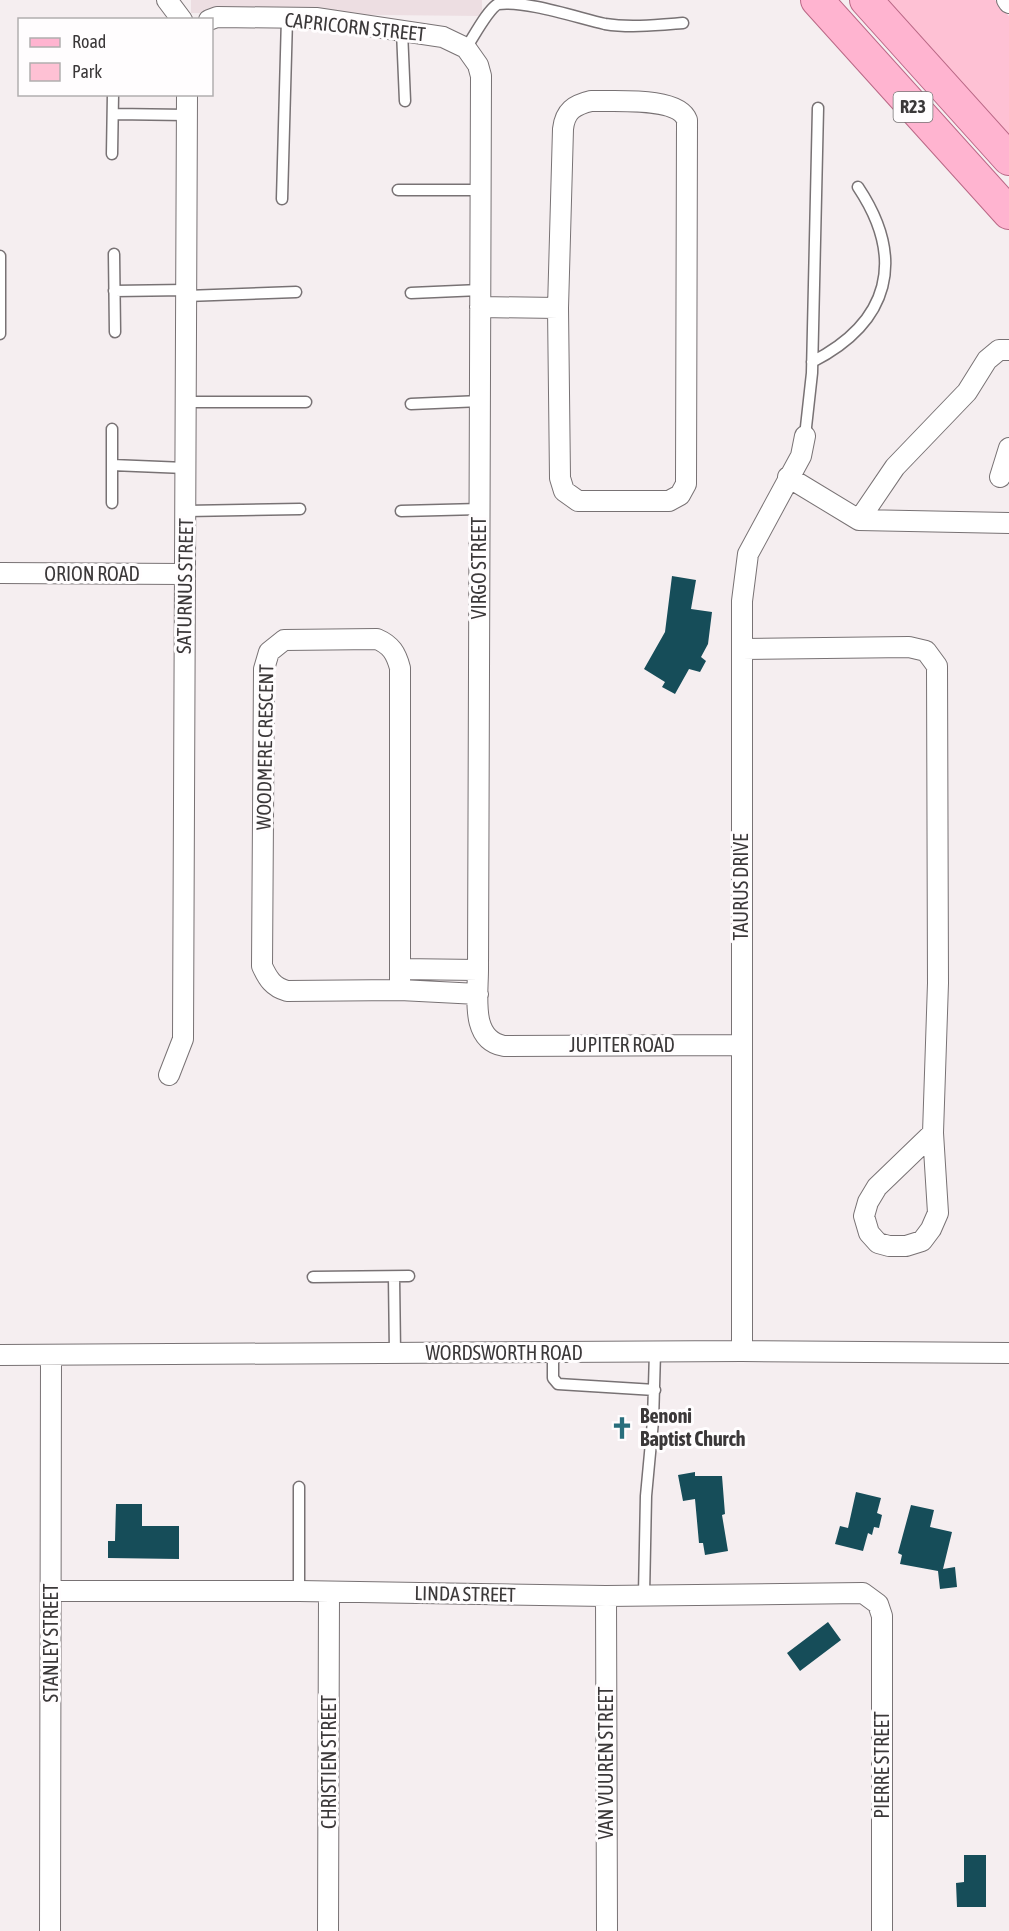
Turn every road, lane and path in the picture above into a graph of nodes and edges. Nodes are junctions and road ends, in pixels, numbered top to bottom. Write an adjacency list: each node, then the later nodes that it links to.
1 (167, 0): 4 (street)
2 (816, 0): 21 (main road, R23)
3 (866, 0): 17 (main road, R23)
4 (180, 18)
5 (213, 18): 6 (street, CAPRICORN STREET)
6 (287, 18): 8 (street, CAPRICORN STREET); 22 (lane)
7 (683, 23): 9 (lane)
8 (402, 31): 9 (street, CAPRICORN STREET); 12 (lane)
9 (466, 48): 20 (street, VIRGO STREET)
10 (113, 96): 14 (lane)
11 (187, 96): 15 (street, SATURNUS STREET)
12 (405, 101)
13 (818, 108): 36 (lane)
14 (114, 114): 15 (lane); 16 (lane)
15 (187, 115): 29 (street, SATURNUS STREET)
16 (112, 154)
17 (1006, 154)
18 (858, 187): 36 (lane)
19 (398, 190): 20 (lane)
20 (481, 190): 31 (street, VIRGO STREET)
21 (997, 194): 23 (main road, R23)
22 (282, 199)
23 (1009, 213)
24 (114, 254): 27 (lane)
25 (0, 256): 26 (lane)
26 (0, 290): 34 (lane)
27 (114, 291): 29 (lane); 33 (lane)
28 (296, 292): 29 (lane)
29 (186, 293): 38 (street, SATURNUS STREET)
30 (411, 293): 31 (lane)
31 (480, 299): 32 (street); 37 (street, VIRGO STREET)
32 (558, 308): 32 (street)
33 (115, 332)
34 (0, 334)
35 (1009, 350): 53 (street)
36 (812, 362): 42 (lane)
37 (481, 401): 40 (lane); 50 (street, VIRGO STREET)
38 (185, 402): 39 (lane); 45 (street, SATURNUS STREET)
39 (306, 402)
40 (411, 404)
41 (112, 429): 44 (lane)
42 (805, 436): 46 (street, TAURUS DRIVE)
43 (1009, 448): 47 (street)
44 (112, 465): 45 (lane); 48 (lane)
45 (185, 468): 51 (street, SATURNUS STREET)
46 (788, 477): 53 (street); 57 (street, TAURUS DRIVE)
47 (999, 477)
48 (112, 502)
49 (300, 508): 51 (lane)
50 (480, 509): 52 (lane); 59 (street, VIRGO STREET)
51 (186, 511): 56 (street, SATURNUS STREET)
52 (401, 511)
53 (859, 520): 54 (street)
54 (1009, 523)
55 (0, 573): 56 (street, ORION ROAD)
56 (184, 574): 64 (street, SATURNUS STREET)
57 (742, 649): 62 (street, TAURUS DRIVE); 65 (street)
58 (400, 969): 59 (street); 60 (street, WOODMERE CRESCENT); 60 (street, WOODMERE CRESCENT)
59 (478, 970): 61 (street, VIRGO STREET)
60 (400, 990): 61 (street, WOODMERE CRESCENT)
61 (478, 994): 63 (street, VIRGO STREET)
62 (741, 1045): 63 (street, JUPITER ROAD); 69 (street, TAURUS DRIVE)
63 (504, 1046)
64 (169, 1075)
65 (933, 1133): 65 (street)
66 (394, 1276): 67 (lane); 68 (lane); 72 (lane)
67 (409, 1276)
68 (313, 1277)
69 (741, 1351): 71 (street, WORDSWORTH ROAD); 73 (street, WORDSWORTH ROAD)
70 (553, 1352): 71 (street, WORDSWORTH ROAD); 72 (street, WORDSWORTH ROAD); 76 (lane)
71 (656, 1352): 76 (lane)
72 (395, 1353): 75 (street, WORDSWORTH ROAD)
73 (1009, 1353)
74 (0, 1355): 75 (street, WORDSWORTH ROAD)
75 (51, 1356): 78 (street, STANLEY STREET)
76 (655, 1390): 81 (lane)
77 (299, 1487): 79 (lane)
78 (52, 1591): 79 (street, LINDA STREET); 84 (street, STANLEY STREET)
79 (299, 1591): 80 (street, LINDA STREET)
80 (329, 1592): 82 (street, LINDA STREET); 85 (street, CHRISTIEN STREET)
81 (644, 1595): 82 (street, LINDA STREET); 83 (street, LINDA STREET)
82 (606, 1596): 86 (street, VAN VUUREN STREET)
83 (875, 1601): 87 (street, PIERRE STREET)
84 (50, 1931)
85 (328, 1931)
86 (607, 1931)
87 (882, 1931)

